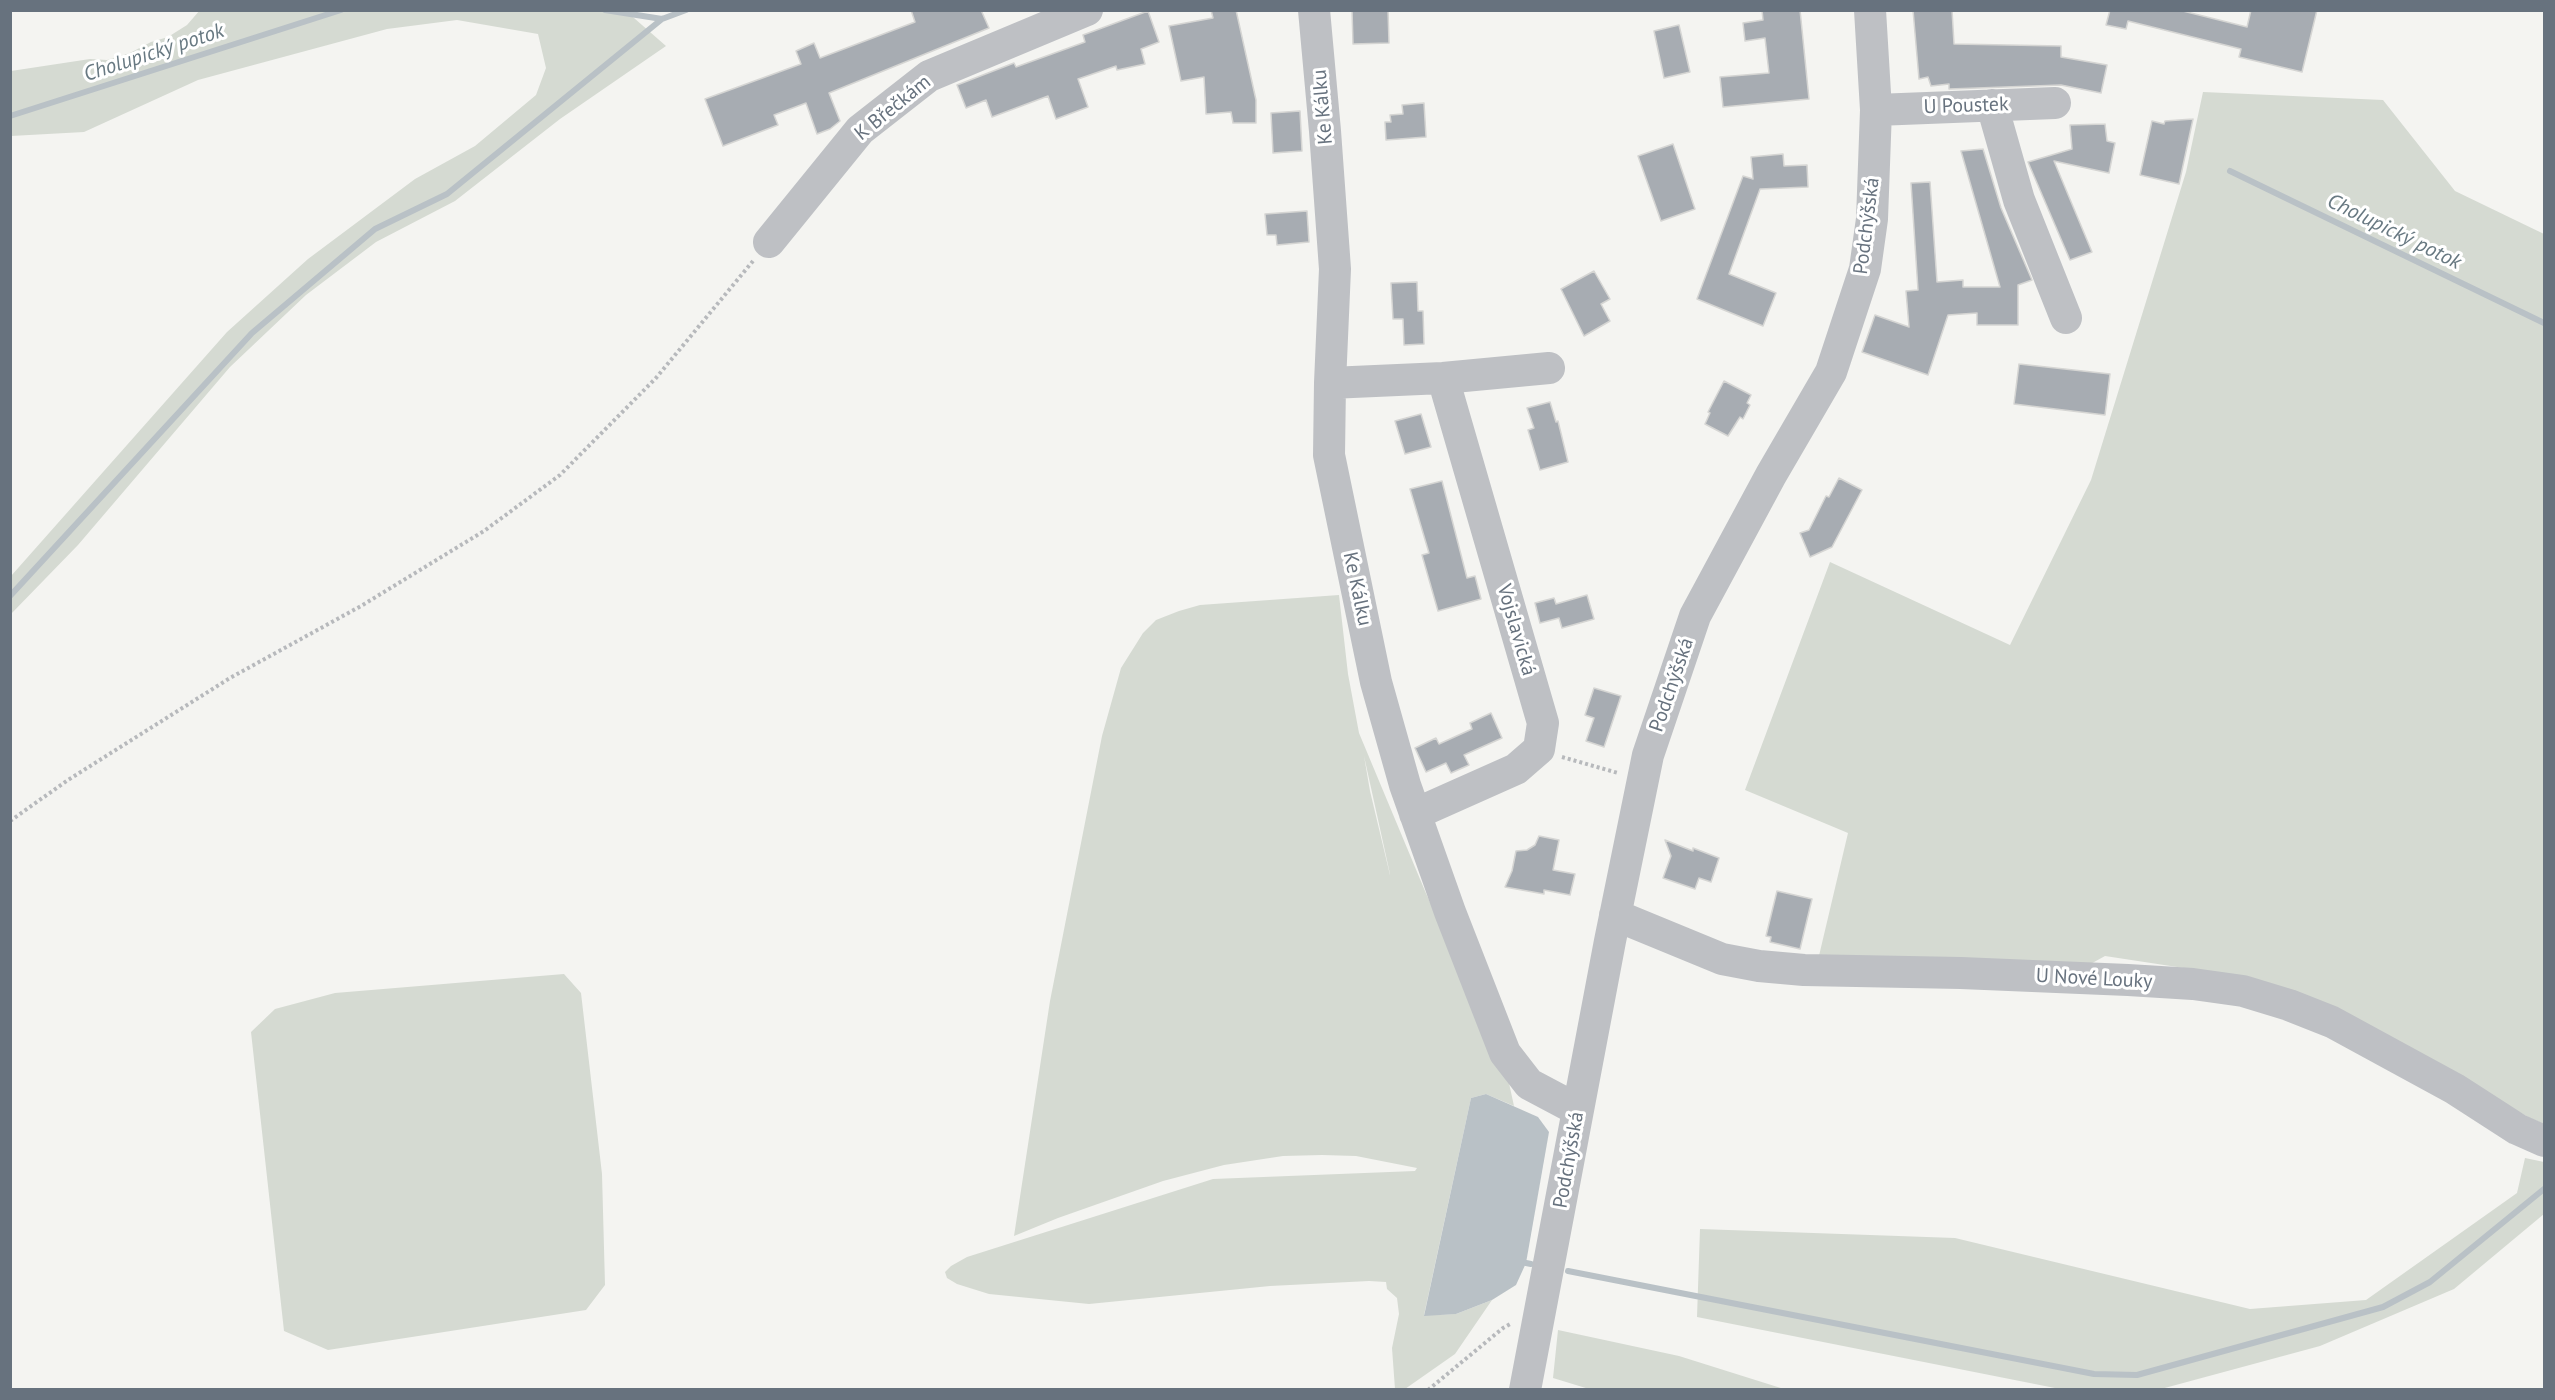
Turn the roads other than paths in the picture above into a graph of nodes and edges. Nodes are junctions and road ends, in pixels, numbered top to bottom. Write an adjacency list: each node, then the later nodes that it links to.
1 (1087, 10): 7 (street, K Břečkám)
2 (1314, 10): 11 (street, Ke Kálku)
3 (1870, 10): 6 (street, Podchýšská)
4 (2055, 103): 5 (street, U Poustek)
5 (1992, 105): 6 (street, U Poustek); 8 (street)
6 (1876, 110): 13 (street, Podchýšská)
7 (769, 242)
8 (2066, 318)
9 (1548, 368): 10 (street)
10 (1443, 378): 11 (street); 12 (street, Vojslavická)
11 (1330, 383): 12 (street, Ke Kálku)
12 (1415, 814): 14 (street, Ke Kálku)
13 (1616, 915): 14 (street, Podchýšská); 15 (street, U Nové Louky)
14 (1578, 1110): 16 (street, Podchýšská)
15 (2544, 1141)
16 (1525, 1389)

